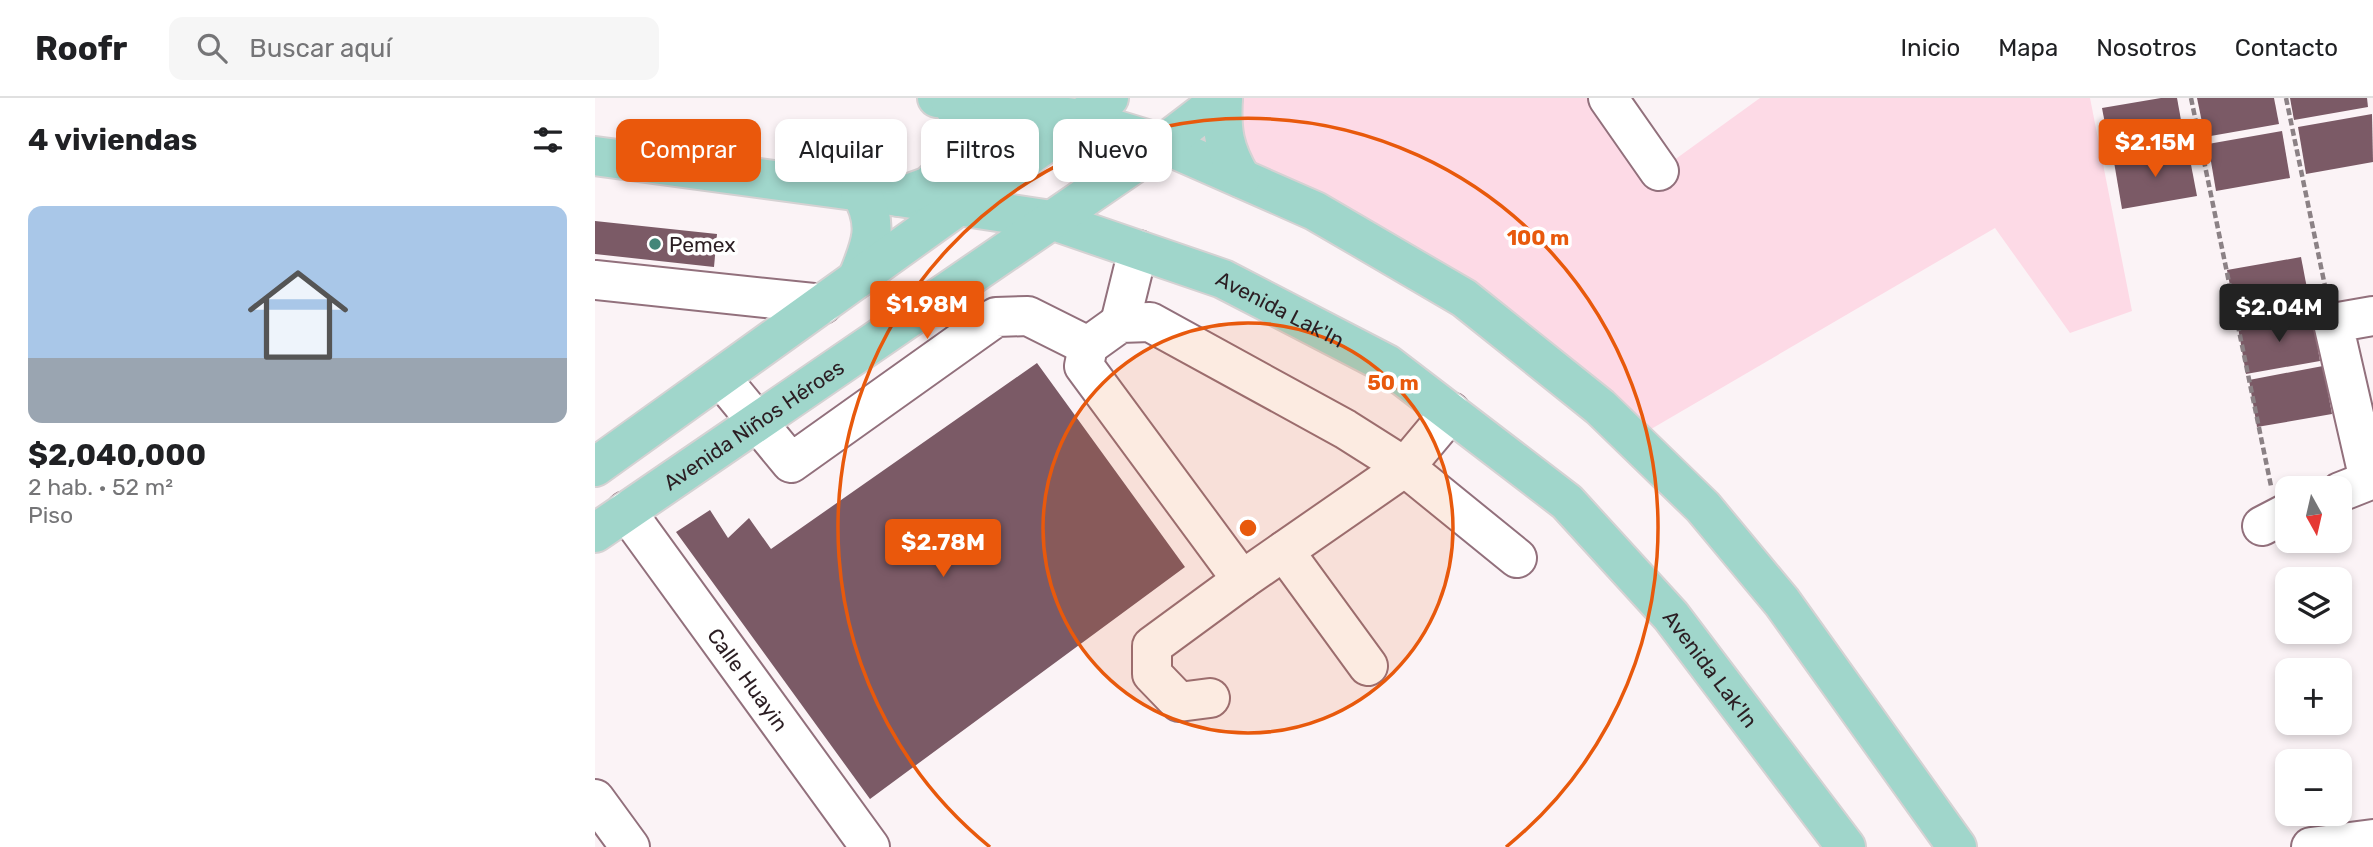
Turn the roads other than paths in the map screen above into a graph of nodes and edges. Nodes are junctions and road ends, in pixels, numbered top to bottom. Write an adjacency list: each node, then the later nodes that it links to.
1 (1223, 98): 6 (main road, Avenida Niños Héroes); 10 (main road)
2 (1608, 98): 9 (street)
3 (944, 99): 4 (main road); 13 (main road)
4 (1095, 108): 5 (main road); 14 (main road)
5 (1116, 119)
6 (1172, 137)
7 (1172, 148): 10 (main road)
8 (595, 156): 12 (main road, Avenida Lak'In)
9 (1659, 171)
10 (1241, 178): 41 (main road)
11 (1107, 182): 15 (main road, Avenida Niños Héroes)
12 (860, 191): 13 (main road, Avenida Lak'In); 17 (main road)
13 (899, 197): 14 (main road, Avenida Lak'In)
14 (958, 206): 15 (main road, Avenida Lak'In); 17 (main road)
15 (1051, 220): 16 (main road, Avenida Lak'In); 25 (main road, Avenida Niños Héroes)
16 (1138, 250): 21 (street); 24 (main road, Avenida Lak'In)
17 (857, 279): 19 (main road)
18 (595, 280): 19 (street)
19 (823, 304): 23 (main road)
20 (2373, 316): 28 (street)
21 (1120, 323): 22 (street); 27 (street)
22 (1088, 346): 25 (street); 33 (street)
23 (721, 378): 25 (street); 26 (main road)
24 (1451, 412): 27 (street); 40 (main road, Avenida Lak'In)
25 (756, 422): 29 (main road, Avenida Niños Héroes)
26 (595, 467)
27 (1405, 467): 31 (street); 32 (street)
28 (2361, 484)
29 (626, 511): 30 (main road, Avenida Niños Héroes); 39 (street, Calle Huayin)
30 (595, 533)
31 (1284, 551): 33 (street); 34 (street)
32 (1517, 558)
33 (1242, 580): 35 (street)
34 (1367, 666)
35 (1210, 698)
36 (595, 799): 38 (street)
37 (2373, 839): 42 (street)
38 (630, 847)
39 (870, 847)
40 (1846, 847)
41 (1958, 847)
42 (2311, 847)

